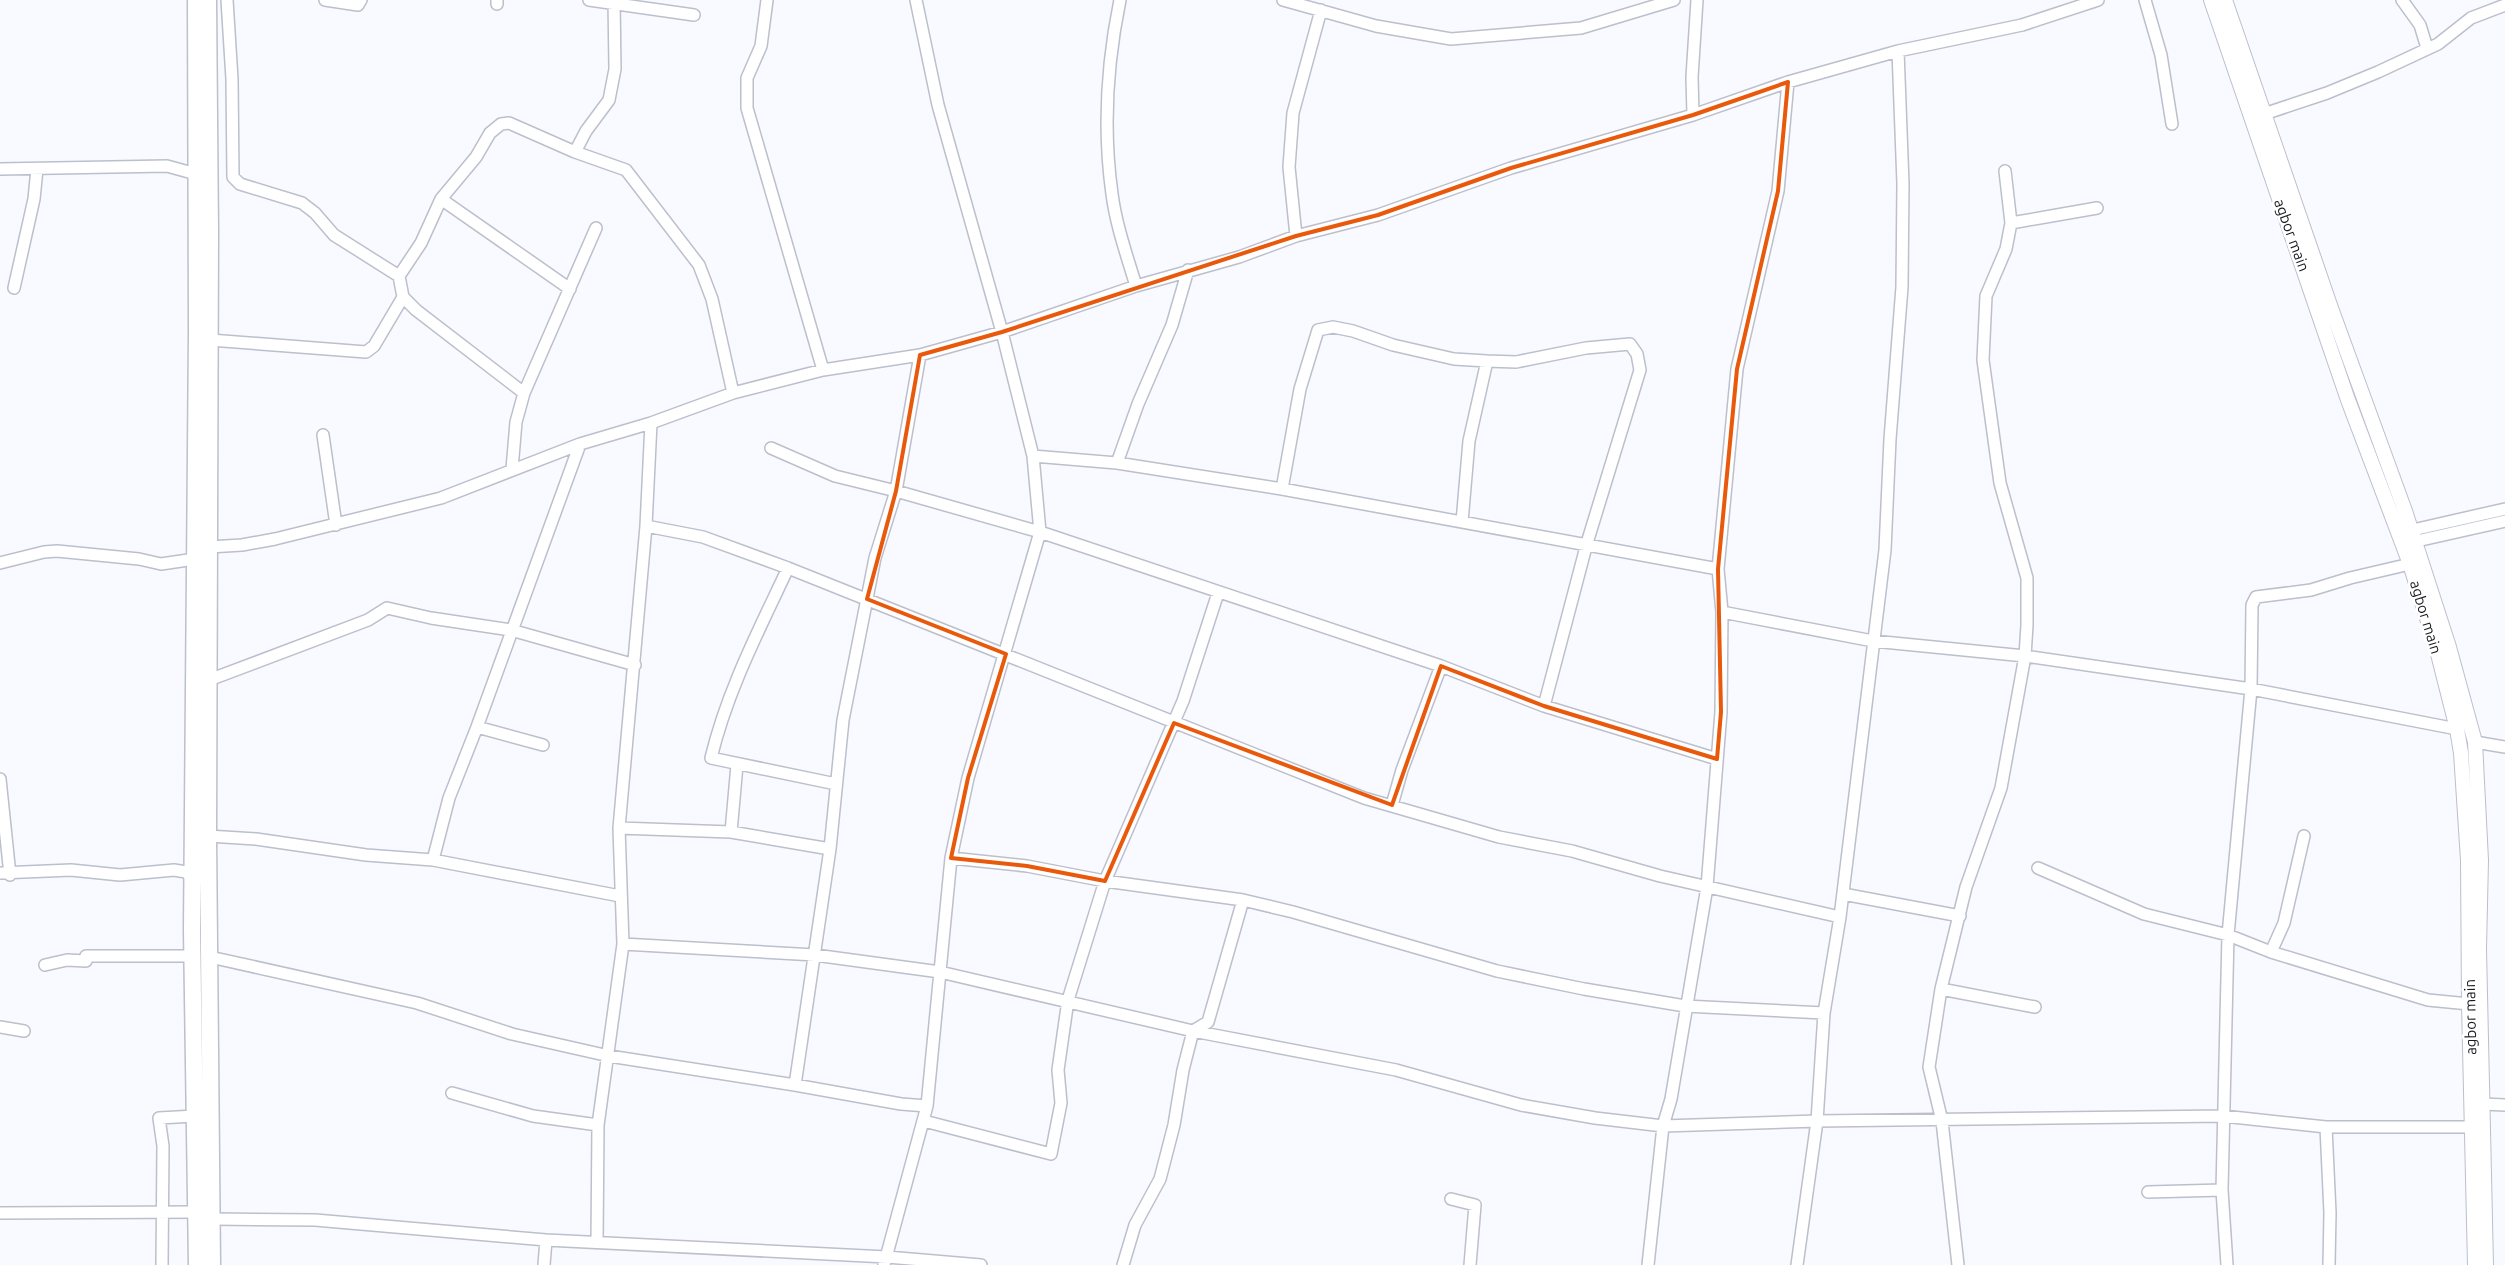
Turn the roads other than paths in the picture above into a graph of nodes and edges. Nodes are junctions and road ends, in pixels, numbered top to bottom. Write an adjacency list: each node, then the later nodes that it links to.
1 (196, 0): 34 (highway)
2 (208, 0): 23 (highway)
3 (227, 0): 22 (street)
4 (325, 0): 5 (street)
5 (360, 0)
6 (588, 0): 18 (street)
7 (767, 0): 50 (street)
8 (916, 0): 46 (street)
9 (1120, 0): 42 (street)
10 (1283, 0): 20 (street)
11 (1674, 0): 20 (street)
12 (1697, 0): 28 (street)
13 (2098, 0): 25 (street)
14 (2145, 0): 29 (street)
15 (2211, 0): 68 (main road, agbor main)
16 (2226, 0): 27 (main road, agbor main)
17 (2402, 0): 24 (street)
18 (613, 1): 21 (street); 30 (street)
19 (2505, 5): 24 (street)
20 (1322, 10): 39 (street)
21 (694, 15)
22 (227, 26): 23 (street); 41 (street)
23 (208, 28): 47 (highway)
24 (2427, 48): 27 (street)
25 (1898, 51): 26 (street); 80 (street)
26 (1788, 82): 28 (street); 75 (street)
27 (2264, 114): 68 (main road, agbor main)
28 (1693, 115): 39 (street)
29 (2172, 124)
30 (575, 152): 35 (street); 52 (street)
31 (0, 169): 32 (street)
32 (37, 169): 34 (street); 43 (street)
33 (2005, 170): 37 (street)
34 (196, 174): 71 (highway)
35 (441, 199): 41 (street); 44 (street)
36 (2097, 208): 37 (street)
37 (2011, 223): 82 (street)
38 (596, 228): 44 (street)
39 (1296, 236): 40 (street)
40 (1188, 270): 42 (street); 58 (street)
41 (399, 276): 45 (street)
42 (1136, 286): 46 (street)
43 (14, 288)
44 (570, 289): 51 (street)
45 (402, 298): 47 (street); 51 (street)
46 (1002, 332): 48 (street); 57 (street)
47 (210, 340): 70 (highway)
48 (920, 355): 50 (street); 61 (street)
49 (1487, 361): 60 (street); 64 (street); 69 (street)
50 (823, 370): 52 (street)
51 (524, 393): 59 (street)
52 (733, 394): 53 (street)
53 (651, 423): 55 (street); 66 (street)
54 (323, 435): 65 (street)
55 (580, 444): 59 (street); 79 (street)
56 (771, 448): 61 (street)
57 (1034, 456): 58 (street); 67 (street)
58 (1117, 463): 60 (street)
59 (512, 469): 65 (street)
60 (1282, 489): 64 (street)
61 (896, 491): 67 (street); 77 (street)
62 (2505, 509): 68 (street)
63 (2505, 521): 68 (street)
64 (1462, 522): 69 (street)
65 (336, 525): 70 (street)
66 (646, 526): 74 (street); 83 (street)
67 (1040, 532): 76 (street); 81 (street)
68 (2406, 538): 73 (main road, agbor main); 91 (main road, agbor main)
69 (1588, 543): 75 (street); 87 (street)
70 (209, 547): 85 (highway)
71 (194, 559): 72 (street); 108 (highway)
72 (0, 563)
73 (2410, 564): 86 (street); 90 (main road, agbor main)
74 (788, 568): 77 (street); 95 (street)
75 (1718, 568): 78 (street)
76 (1218, 593): 84 (street); 88 (street)
77 (867, 599): 81 (street); 97 (street)
78 (1722, 612): 80 (street); 94 (street)
79 (511, 630): 83 (street); 85 (street); 89 (street)
80 (1873, 641): 82 (street); 111 (street)
81 (1006, 654): 88 (street); 104 (street)
82 (2025, 656): 86 (street); 114 (street)
83 (634, 665): 99 (street)
84 (1441, 666): 87 (street); 98 (street)
85 (210, 680): 101 (highway)
86 (2251, 689): 90 (street); 116 (street)
87 (1544, 706): 94 (street)
88 (1174, 724): 98 (street); 109 (street)
89 (478, 727): 92 (street); 105 (street)
90 (2457, 729): 126 (main road, agbor main)
91 (2475, 742): 93 (street); 136 (main road, agbor main)
92 (543, 744)
93 (2505, 747)
94 (1717, 759): 110 (street)
95 (737, 765): 97 (street); 100 (street)
96 (0, 779): 107 (street)
97 (836, 784): 103 (street)
98 (1392, 805): 110 (street)
99 (619, 828): 100 (street); 112 (street)
100 (731, 832): 103 (street)
101 (208, 836): 105 (street); 121 (highway)
102 (2304, 836): 118 (street)
103 (830, 849): 120 (street)
104 (951, 858): 109 (street); 123 (street)
105 (433, 860): 112 (street)
106 (2038, 868): 116 (street)
107 (5, 874): 108 (street)
108 (193, 879): 119 (highway)
109 (1104, 881): 113 (street); 125 (street)
110 (1706, 887): 115 (street); 127 (street)
111 (1843, 894): 114 (street); 115 (street)
112 (620, 896): 117 (street)
113 (1243, 900): 127 (street); 132 (street)
114 (1960, 916): 124 (street)
115 (1840, 917): 129 (street)
116 (2228, 935): 118 (street); 140 (street)
117 (623, 944): 120 (street); 133 (street)
118 (2271, 952): 126 (street)
119 (193, 956): 122 (street); 139 (highway)
120 (815, 956): 123 (street); 134 (street)
121 (210, 957): 133 (street); 154 (highway)
122 (45, 965)
123 (940, 972): 125 (street); 138 (street)
124 (1941, 989): 128 (street); 142 (street)
125 (1068, 1000): 132 (street); 143 (street)
126 (2469, 1004): 147 (main road, agbor main)
127 (1685, 1006): 129 (street); 145 (street)
128 (2035, 1007)
129 (1824, 1013): 141 (street)
130 (0, 1028): 131 (street)
131 (24, 1031)
132 (1193, 1031): 145 (street); 163 (street)
133 (609, 1056): 134 (street); 144 (street)
134 (795, 1085): 138 (street)
135 (452, 1093): 144 (street)
136 (2483, 1104): 137 (street); 171 (main road, agbor main)
137 (2505, 1105)
138 (927, 1106): 143 (street)
139 (195, 1116): 151 (street); 152 (highway)
140 (2223, 1116): 142 (street); 146 (street); 148 (street)
141 (1817, 1120): 142 (street); 145 (street); 166 (street)
142 (1942, 1120): 167 (street)
143 (924, 1121): 157 (street)
144 (598, 1125): 156 (street)
145 (1664, 1126): 165 (street)
146 (2326, 1127): 147 (street); 169 (street)
147 (2472, 1128): 170 (main road, agbor main)
148 (2222, 1190): 149 (street); 168 (street)
149 (2148, 1192)
150 (1451, 1199): 164 (street)
151 (162, 1212): 152 (street); 153 (street); 158 (street)
152 (198, 1212): 159 (highway)
153 (0, 1213)
154 (213, 1219): 155 (street); 160 (highway)
155 (546, 1240): 156 (street); 161 (street)
156 (597, 1242): 157 (street)
157 (885, 1261): 162 (street)
158 (162, 1265)
159 (197, 1265)
160 (212, 1265)
161 (544, 1265)
162 (981, 1265)
163 (1123, 1265)
164 (1470, 1265)
165 (1648, 1265)
166 (1797, 1265)
167 (1958, 1265)
168 (2227, 1265)
169 (2329, 1265)
170 (2476, 1265)
171 (2486, 1265)

